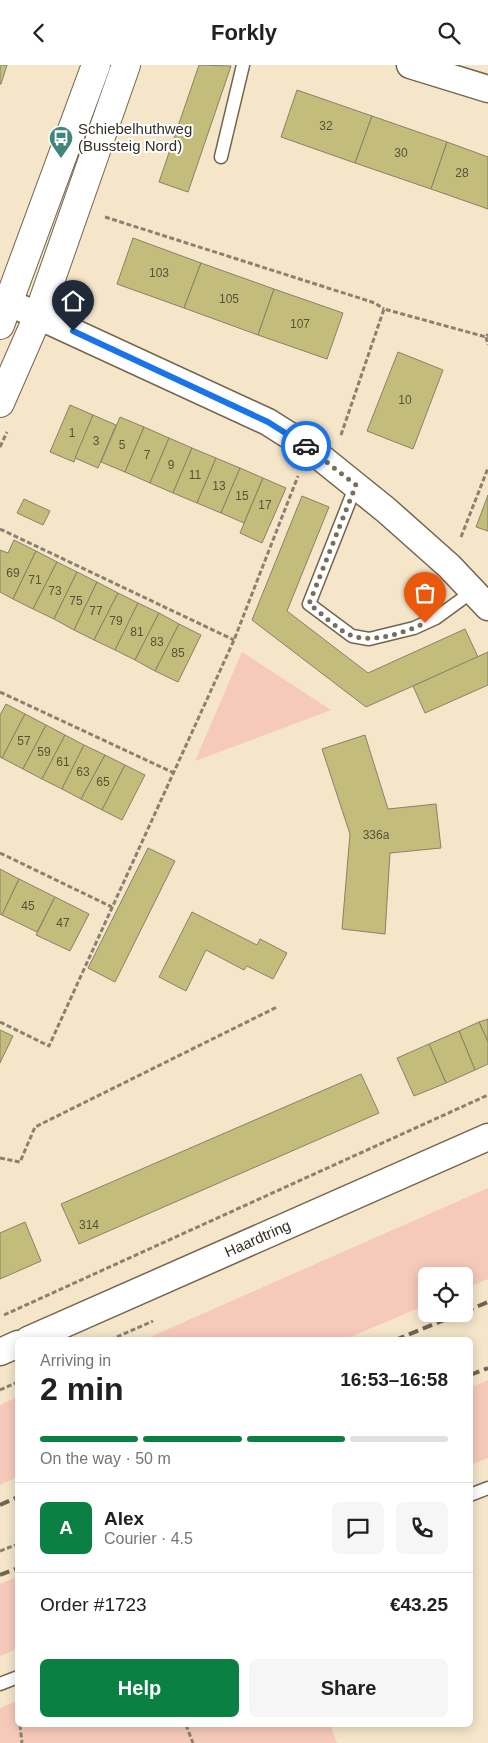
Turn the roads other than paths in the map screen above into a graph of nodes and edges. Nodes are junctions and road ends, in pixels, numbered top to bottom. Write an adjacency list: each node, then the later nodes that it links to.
1 (96, 65): 7 (main road)
2 (126, 65): 8 (main road)
3 (243, 65): 6 (lane)
4 (410, 65): 5 (street)
5 (488, 89)
6 (221, 157)
7 (5, 314): 8 (street)
8 (38, 316): 9 (main road); 10 (street)
9 (0, 403)
10 (356, 485): 11 (street); 11 (lane)
11 (480, 599)
12 (488, 1137): 13 (street, Haardtring)
13 (35, 1337)
14 (15, 1346): 15 (street)
15 (0, 1352)
16 (488, 1488): 17 (lane)
17 (473, 1494)
18 (15, 1678): 19 (lane)
19 (0, 1684)

